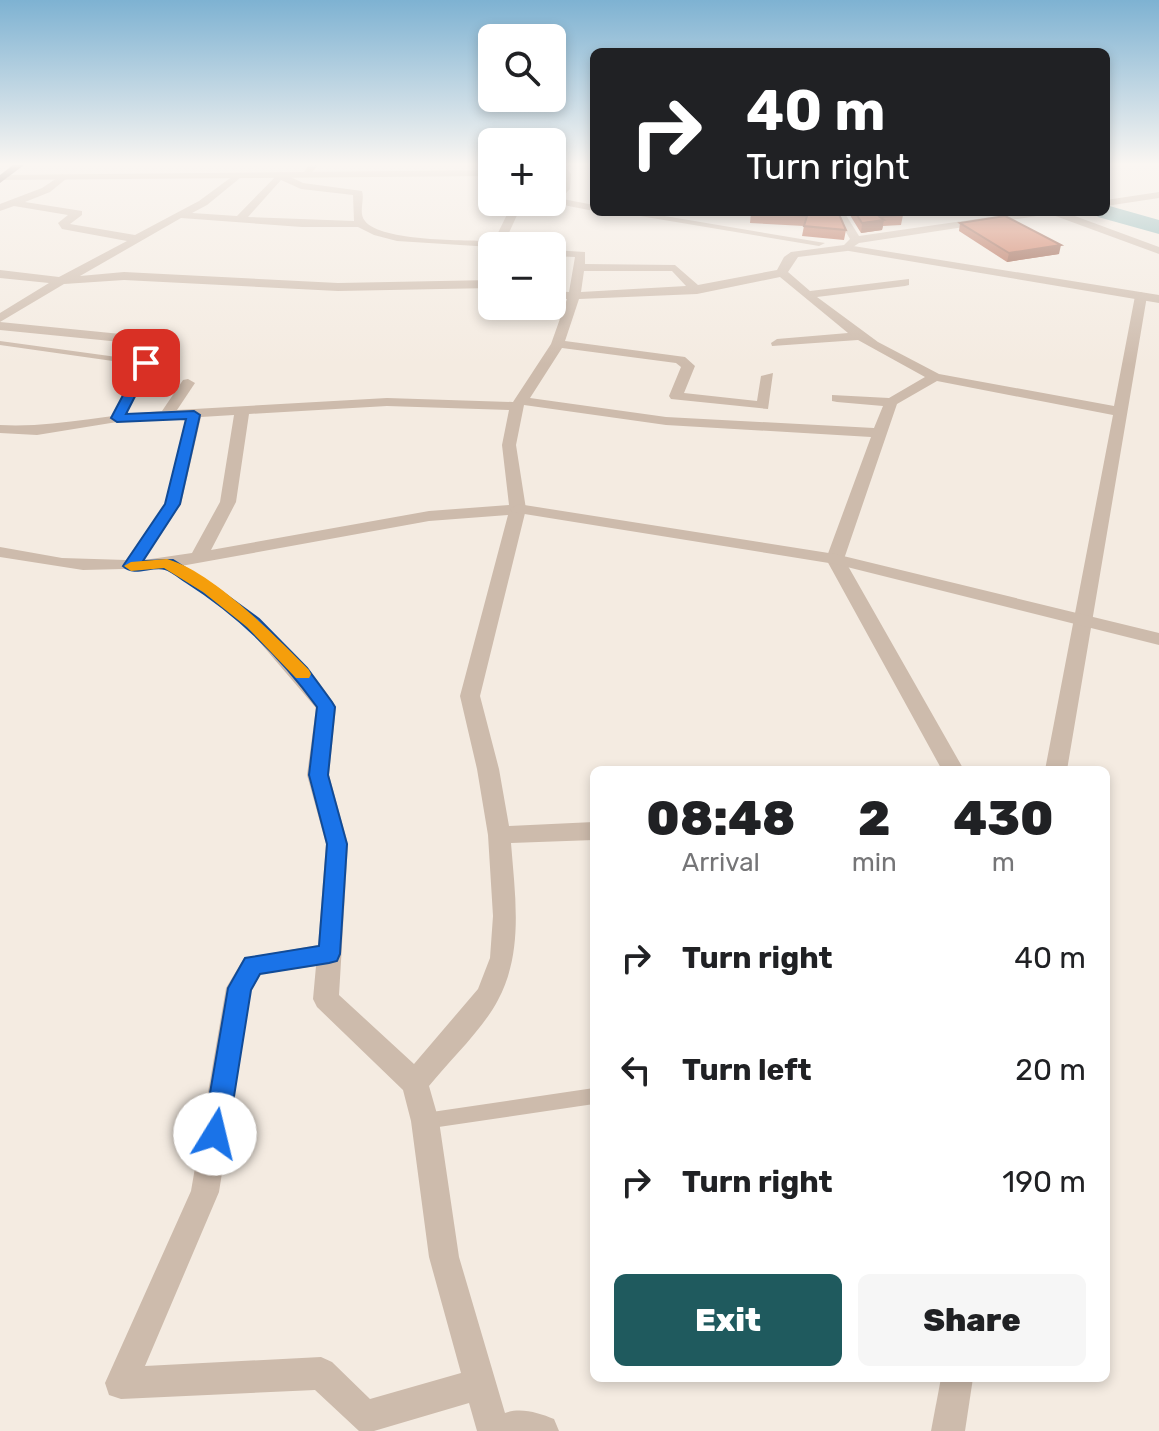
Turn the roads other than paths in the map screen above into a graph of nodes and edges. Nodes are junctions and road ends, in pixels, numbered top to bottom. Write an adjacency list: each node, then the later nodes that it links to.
1 (94, 232): 8 (street)
2 (150, 232): 8 (street)
3 (383, 232): 9 (street)
4 (778, 232): 10 (street)
5 (847, 232): 10 (street)
6 (913, 232): 10 (street)
7 (1107, 232): 11 (street)
8 (137, 239): 16 (street)
9 (478, 244)
10 (852, 244): 14 (street); 23 (street)
11 (1159, 251)
12 (566, 253): 13 (street)
13 (579, 267): 19 (street); 22 (street)
14 (782, 273): 19 (street); 20 (street)
15 (0, 274): 16 (street)
16 (61, 281): 18 (street); 25 (street)
17 (905, 282): 20 (street)
18 (478, 284)
19 (697, 290): 22 (street)
20 (806, 295): 27 (street)
21 (566, 296): 22 (street)
22 (574, 296): 31 (street)
23 (1141, 296): 24 (street); 39 (street)
24 (1159, 299)
25 (0, 318)
26 (0, 326): 28 (street)
27 (862, 336): 30 (street); 33 (street)
28 (151, 341)
29 (0, 343): 42 (lane)
30 (777, 343)
31 (558, 344): 32 (street); 37 (street)
32 (768, 376)
33 (935, 377): 36 (street); 39 (street)
34 (188, 383): 41 (street)
35 (837, 398): 36 (street)
36 (891, 402): 44 (street)
37 (520, 404): 38 (street); 44 (street); 45 (street)
38 (242, 412): 40 (street); 47 (street)
39 (1122, 412): 51 (street)
40 (194, 415): 41 (street); 50 (street)
41 (166, 416): 42 (street)
42 (117, 418): 43 (street)
43 (0, 429)
44 (878, 433): 48 (street)
45 (518, 509): 47 (street); 48 (street); 56 (street)
46 (0, 552): 50 (street)
47 (198, 558): 49 (street)
48 (835, 559): 51 (street); 53 (street)
49 (167, 563): 50 (street); 57 (street)
50 (131, 566)
51 (1082, 620): 52 (street); 54 (street)
52 (1159, 639)
53 (951, 766)
54 (1057, 766)
55 (590, 831): 56 (street)
56 (499, 835): 58 (street)
57 (329, 954): 58 (street); 62 (street)
58 (415, 1083): 60 (street)
59 (590, 1097): 60 (lane)
60 (425, 1121): 62 (street)
61 (956, 1382): 66 (street)
62 (478, 1384): 63 (street)
63 (494, 1431)
64 (503, 1431): 65 (street)
65 (542, 1431)
66 (948, 1431)

